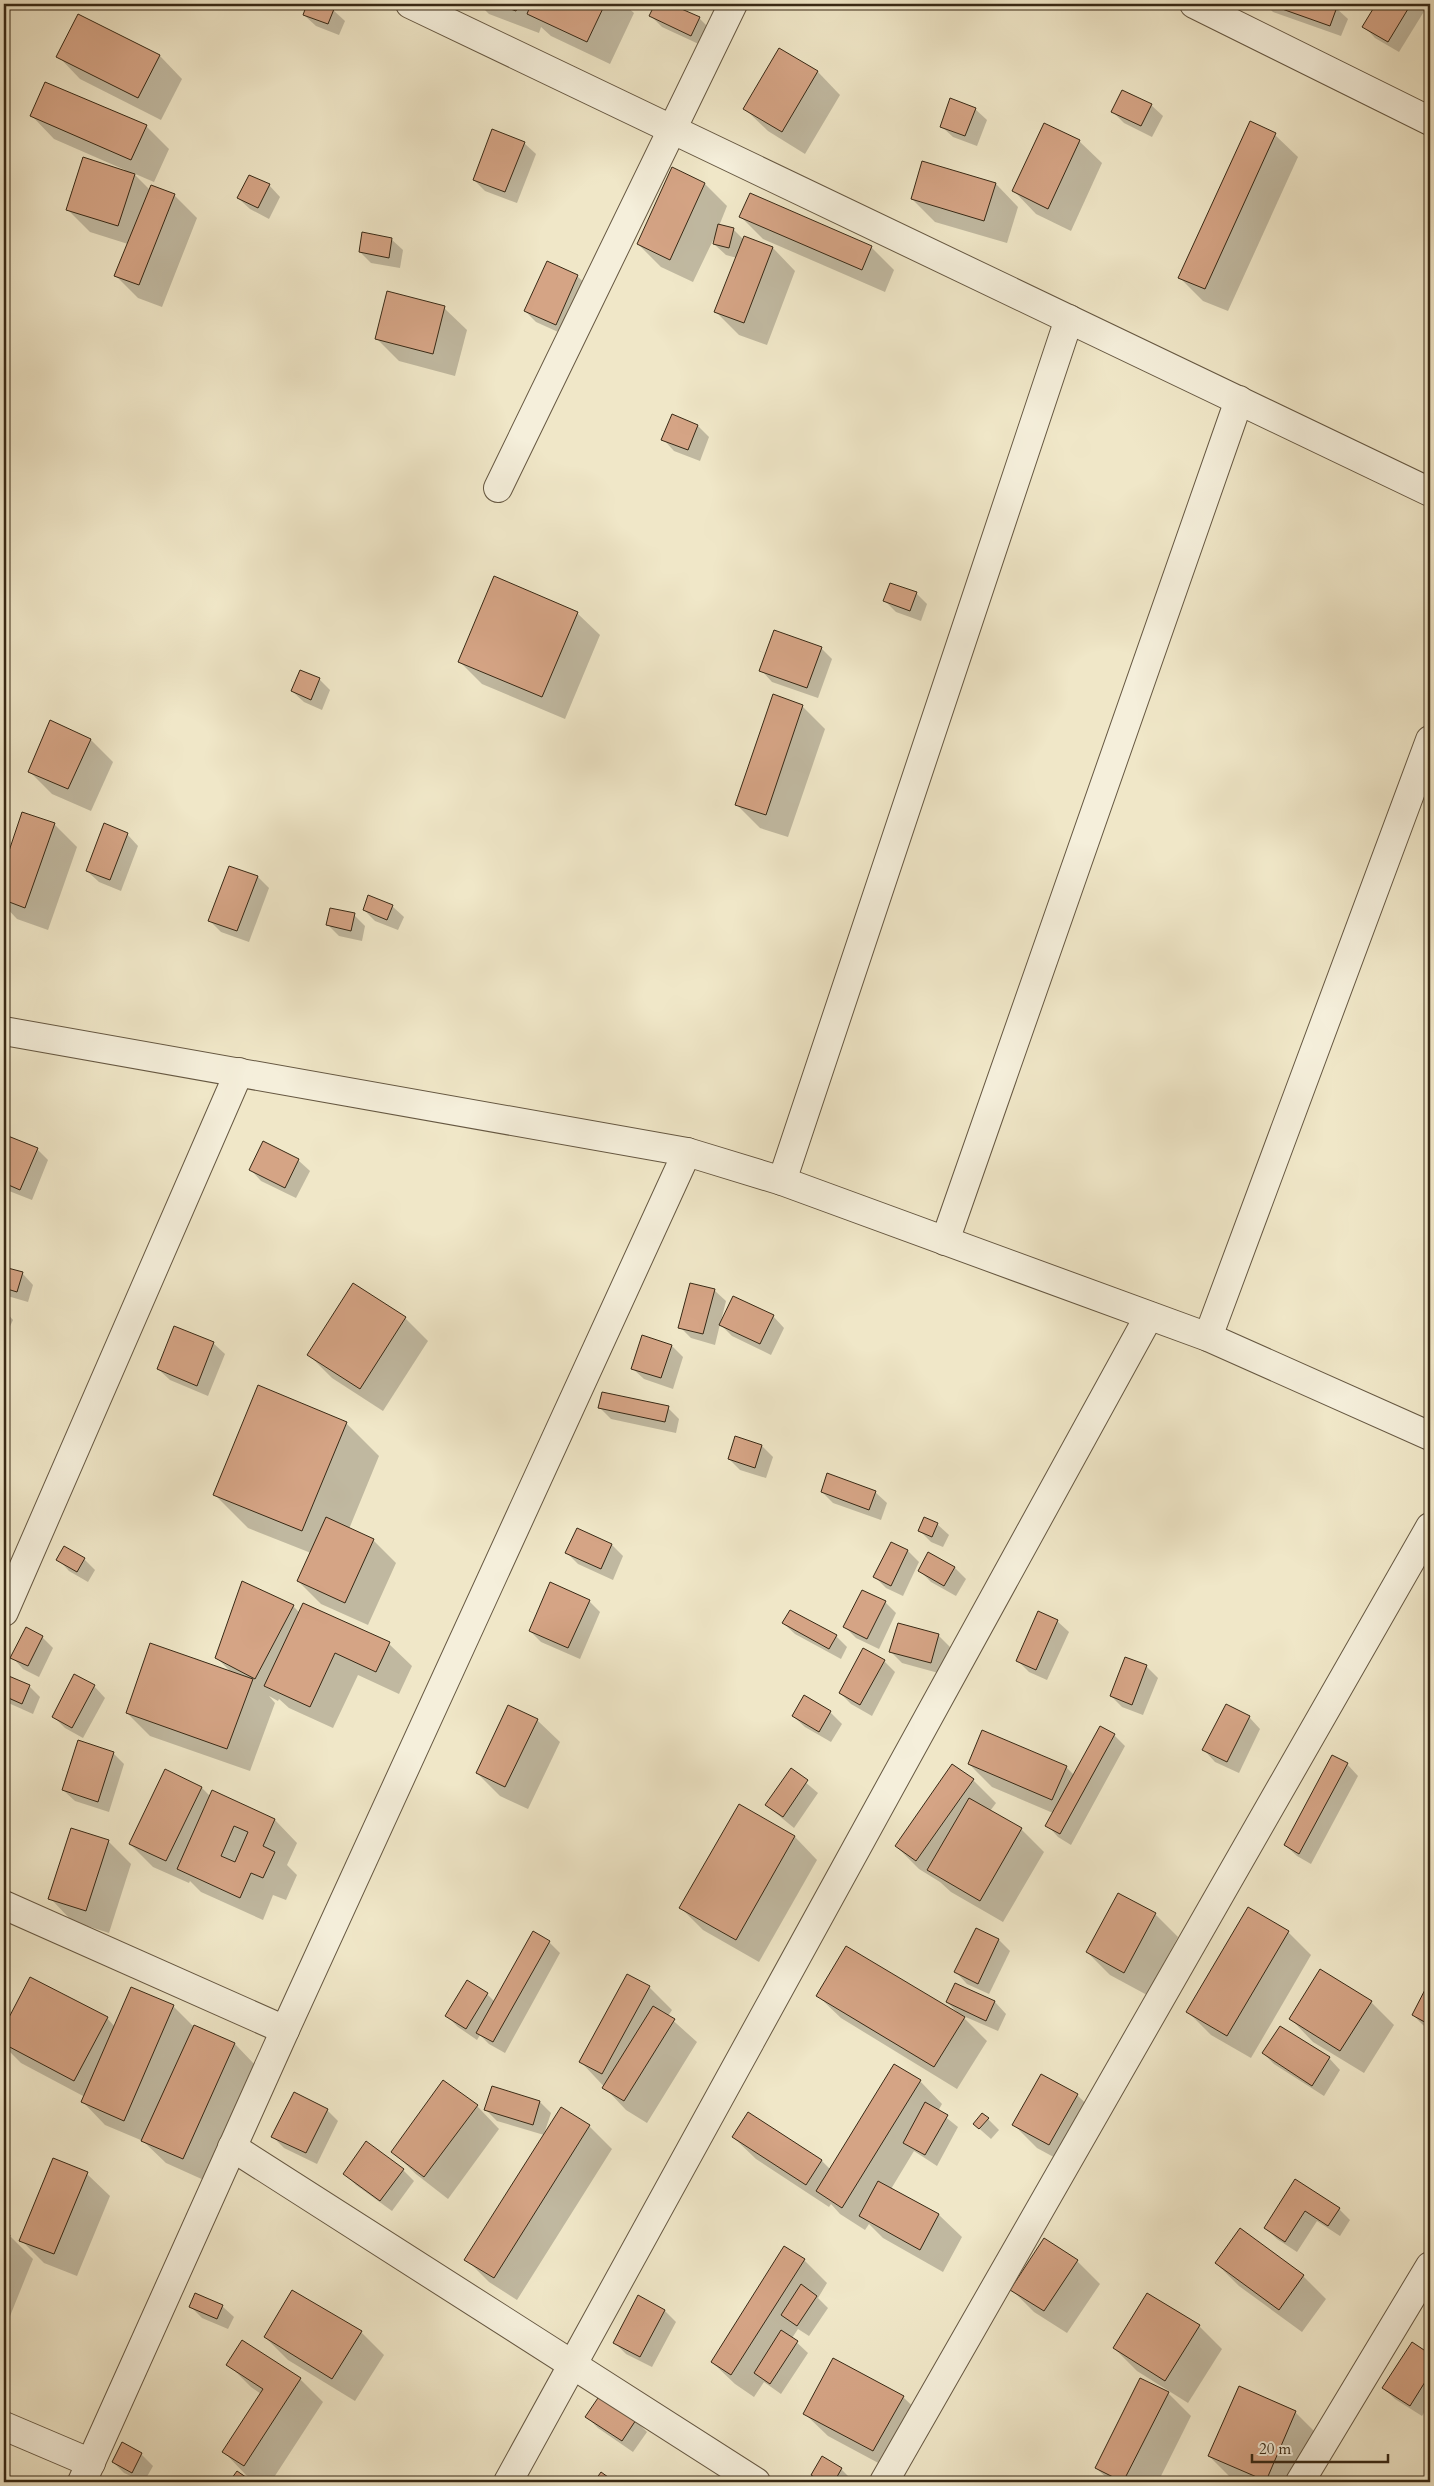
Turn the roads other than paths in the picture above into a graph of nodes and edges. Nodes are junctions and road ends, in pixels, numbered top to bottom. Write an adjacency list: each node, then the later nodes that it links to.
1 (410, 4): 5 (street)
2 (733, 4): 5 (street)
3 (1194, 4): 4 (street)
4 (1430, 121)
5 (672, 129): 6 (street); 8 (street)
6 (1069, 319): 7 (street); 14 (street)
7 (1239, 400): 9 (street); 15 (street)
8 (498, 488)
9 (1430, 492)
10 (1430, 740): 17 (street)
11 (4, 1031): 12 (street)
12 (239, 1072): 13 (street); 20 (street)
13 (687, 1152): 14 (street); 22 (street)
14 (782, 1181): 15 (street)
15 (946, 1241): 16 (street)
16 (1149, 1316): 17 (street); 25 (street)
17 (1208, 1338): 18 (street)
18 (1430, 1436)
19 (1430, 1527): 30 (street)
20 (4, 1612)
21 (4, 1905): 22 (street)
22 (285, 2030): 23 (street)
23 (232, 2147): 25 (street); 27 (street)
24 (1430, 2266): 31 (street)
25 (572, 2364): 28 (street); 29 (street)
26 (4, 2426): 27 (street)
27 (87, 2472)
28 (508, 2482)
29 (756, 2482)
30 (884, 2482)
31 (1300, 2482)

